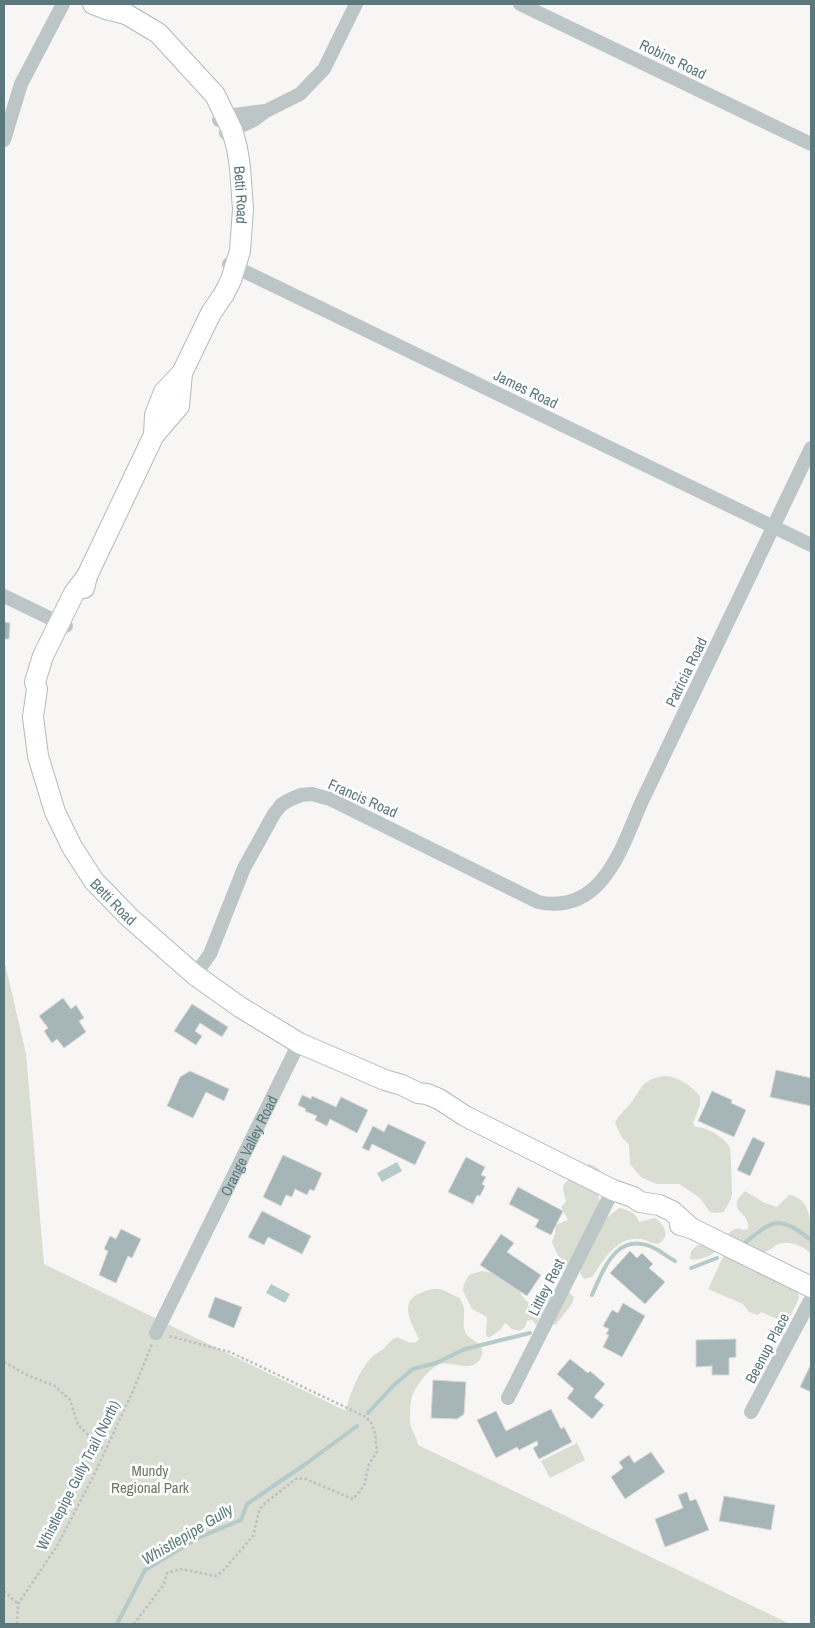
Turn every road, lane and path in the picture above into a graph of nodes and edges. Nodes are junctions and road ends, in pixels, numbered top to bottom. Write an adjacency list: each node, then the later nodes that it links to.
1 (63, 4): 7 (street)
2 (93, 4): 5 (street, Betti Road)
3 (356, 4): 6 (street)
4 (520, 4): 8 (street, Robins Road)
5 (120, 9): 6 (street, Betti Road)
6 (225, 125): 9 (street, Betti Road)
7 (4, 140)
8 (811, 144)
9 (230, 265): 11 (street, James Road); 14 (street, Betti Road)
10 (811, 448): 11 (street, Patricia Road)
11 (774, 526): 12 (street, James Road); 15 (street, Patricia Road)
12 (811, 545)
13 (4, 596): 14 (street)
14 (63, 625): 16 (street, Betti Road)
15 (577, 899): 16 (street, Francis Road)
16 (195, 975): 17 (street, Betti Road)
17 (299, 1042): 18 (street); 21 (street, Orange Valley Road)
18 (618, 1192): 19 (street); 23 (street, Littley Rest)
19 (811, 1287)
20 (811, 1299): 24 (street, Beenup Place)
21 (156, 1332): 25 (path, Whistlepipe Gully Trail (North)); 29 (path)
22 (4, 1362): 25 (path)
23 (508, 1398)
24 (751, 1412)
25 (105, 1451): 27 (path, Whistlepipe Gully Trail (North))
26 (4, 1591): 27 (path)
27 (18, 1604): 28 (path)
28 (17, 1624)
29 (134, 1624)

